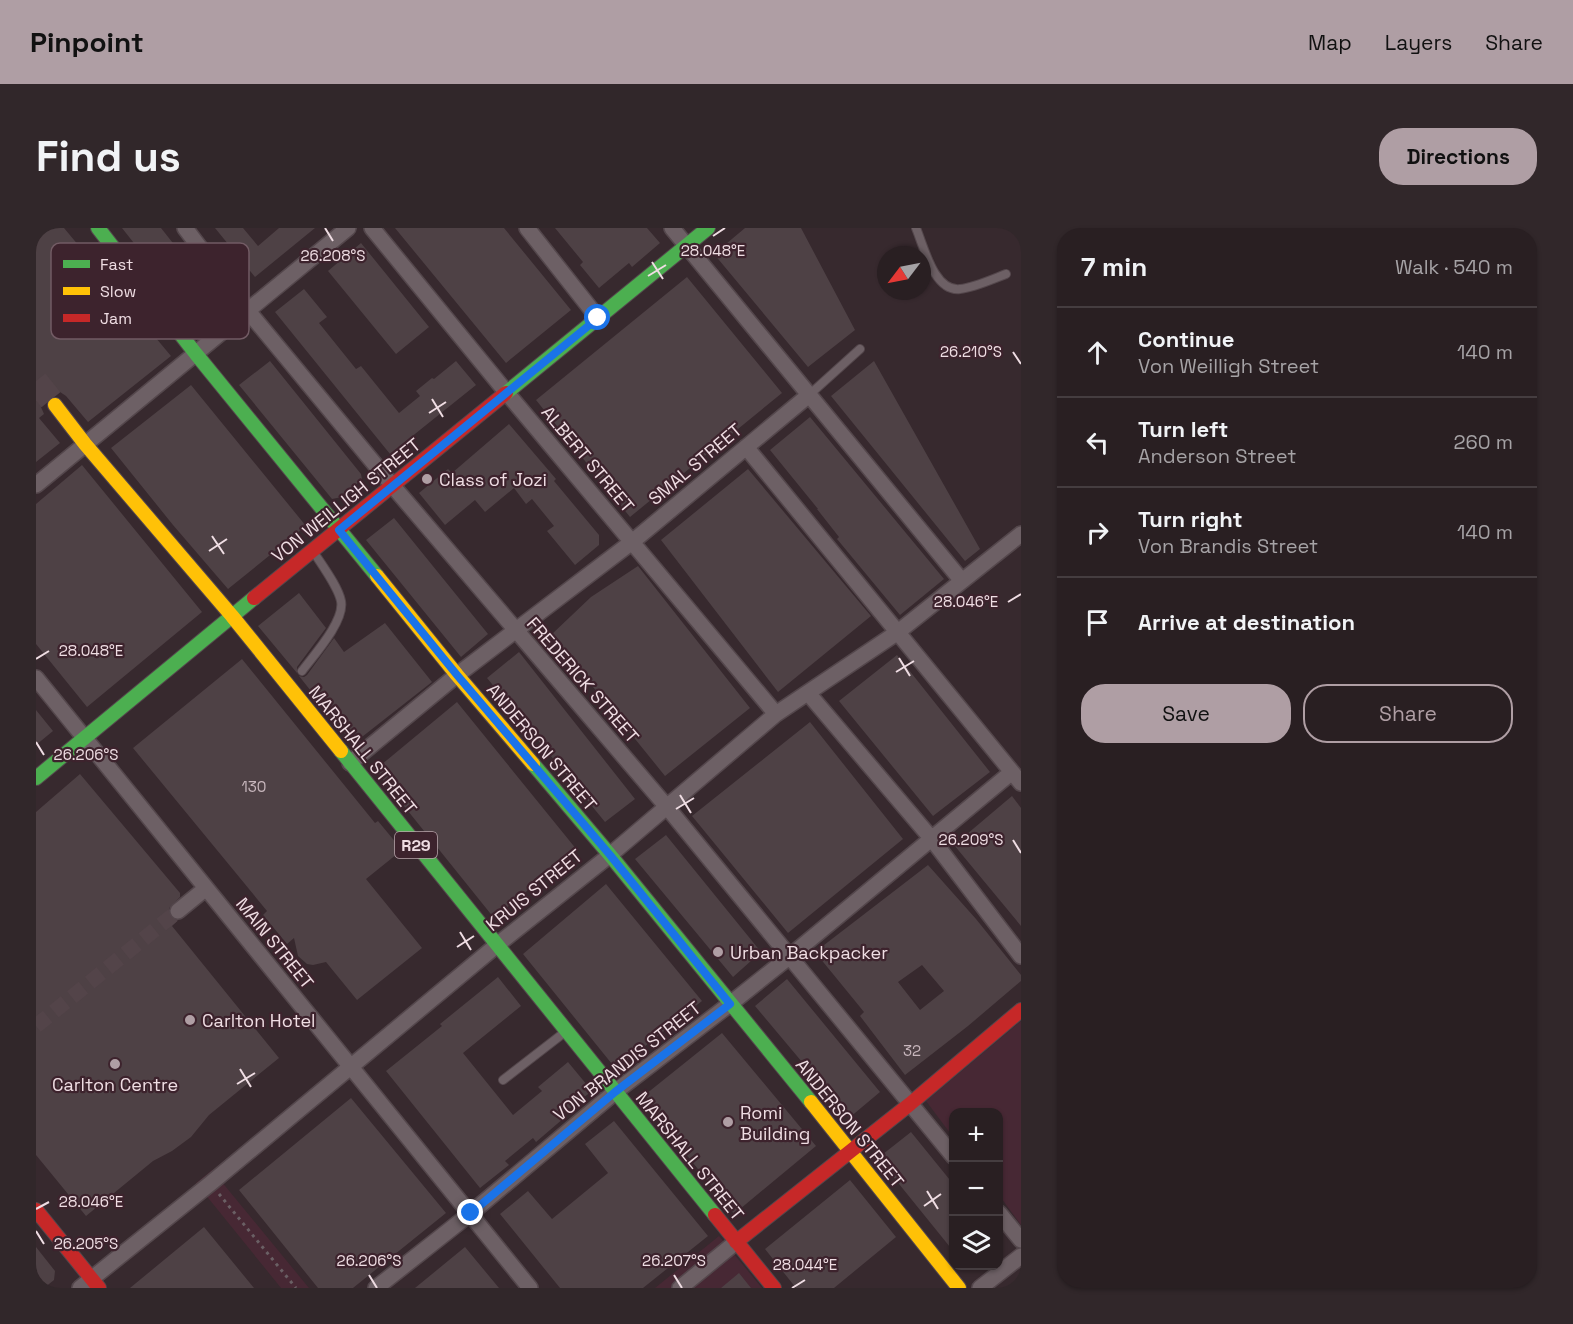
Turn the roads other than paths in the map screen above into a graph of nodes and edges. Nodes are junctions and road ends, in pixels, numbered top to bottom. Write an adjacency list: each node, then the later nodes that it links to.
1 (98, 228): 9 (main road, ANDERSON STREET)
2 (185, 228): 10 (street, FREDERICK STREET)
3 (348, 228): 13 (street)
4 (372, 228): 20 (street, ALBERT STREET)
5 (527, 228): 15 (street)
6 (672, 228): 11 (street)
7 (708, 228): 11 (main road, VON WEILLIGH STREET)
8 (916, 228): 12 (lane)
9 (110, 243)
10 (196, 243)
11 (687, 246): 15 (main road, VON WEILLIGH STREET); 21 (street)
12 (1006, 274)
13 (249, 310)
14 (249, 312): 26 (street, FREDERICK STREET)
15 (598, 318): 20 (main road, VON WEILLIGH STREET)
16 (184, 339): 19 (main road, ANDERSON STREET)
17 (214, 339): 19 (street)
18 (860, 349): 21 (lane)
19 (196, 354): 23 (street); 27 (main road, ANDERSON STREET)
20 (507, 393): 26 (main road, VON WEILLIGH STREET); 29 (street, ALBERT STREET)
21 (809, 395): 24 (street, SMAL STREET); 31 (street)
22 (54, 405): 23 (main road, MARSHALL STREET / R29)
23 (86, 444): 25 (street); 32 (main road, MARSHALL STREET / R29)
24 (746, 447): 29 (street, SMAL STREET); 34 (street)
25 (36, 484)
26 (392, 486): 27 (main road, VON WEILLIGH STREET); 33 (street, FREDERICK STREET)
27 (339, 530): 30 (main road, VON WEILLIGH STREET); 36 (main road, ANDERSON STREET)
28 (1021, 534): 31 (street, KRUIS STREET)
29 (632, 542): 33 (street, SMAL STREET); 39 (street, ALBERT STREET)
30 (313, 551): 32 (main road, VON WEILLIGH STREET); 35 (lane)
31 (962, 581): 34 (street, KRUIS STREET)
32 (232, 616): 40 (main road, VON WEILLIGH STREET); 41 (main road, MARSHALL STREET / R29)
33 (516, 632): 36 (street, SMAL STREET); 44 (street, FREDERICK STREET)
34 (898, 632): 38 (street, KRUIS STREET); 43 (street)
35 (302, 671)
36 (457, 675): 41 (street, SMAL STREET); 46 (main road, ANDERSON STREET)
37 (36, 678): 40 (street, MAIN STREET)
38 (808, 693): 39 (street, KRUIS STREET); 45 (street)
39 (776, 714): 44 (street, KRUIS STREET)
40 (85, 738): 42 (main road, VON WEILLIGH STREET); 47 (street, MAIN STREET)
41 (350, 763): 49 (main road, MARSHALL STREET / R29)
42 (36, 778)
43 (1017, 778): 45 (street, VON BRANDIS STREET)
44 (667, 807): 46 (street, KRUIS STREET); 51 (street, FREDERICK STREET)
45 (931, 838): 50 (street); 51 (street, VON BRANDIS STREET)
46 (610, 855): 49 (street, KRUIS STREET); 52 (main road, ANDERSON STREET)
47 (205, 889): 48 (street); 55 (street, MAIN STREET)
48 (178, 911)
49 (497, 945): 54 (main road, MARSHALL STREET / R29); 55 (street, KRUIS STREET)
50 (1021, 956)
51 (789, 957): 52 (street, VON BRANDIS STREET); 58 (street, FREDERICK STREET)
52 (730, 1004): 57 (street, VON BRANDIS STREET); 59 (main road, ANDERSON STREET)
53 (1021, 1010): 58 (main road)
54 (566, 1031): 56 (lane); 57 (main road, MARSHALL STREET / R29)
55 (351, 1067): 62 (street, MAIN STREET); 67 (street, KRUIS STREET)
56 (503, 1080)
57 (615, 1092): 62 (street, VON BRANDIS STREET); 65 (main road, MARSHALL STREET / R29)
58 (910, 1104): 59 (main road); 60 (street, FREDERICK STREET)
59 (851, 1151): 65 (main road); 72 (main road, ANDERSON STREET)
60 (949, 1151)
61 (36, 1210): 67 (main road)
62 (471, 1213): 68 (street, VON BRANDIS STREET); 69 (street, MAIN STREET)
63 (1001, 1216): 64 (street)
64 (1021, 1240)
65 (736, 1242): 70 (street); 71 (main road, MARSHALL STREET / R29)
66 (1021, 1256): 73 (street)
67 (90, 1285)
68 (376, 1288)
69 (530, 1288)
70 (680, 1288)
71 (774, 1288)
72 (959, 1288)
73 (980, 1288)

